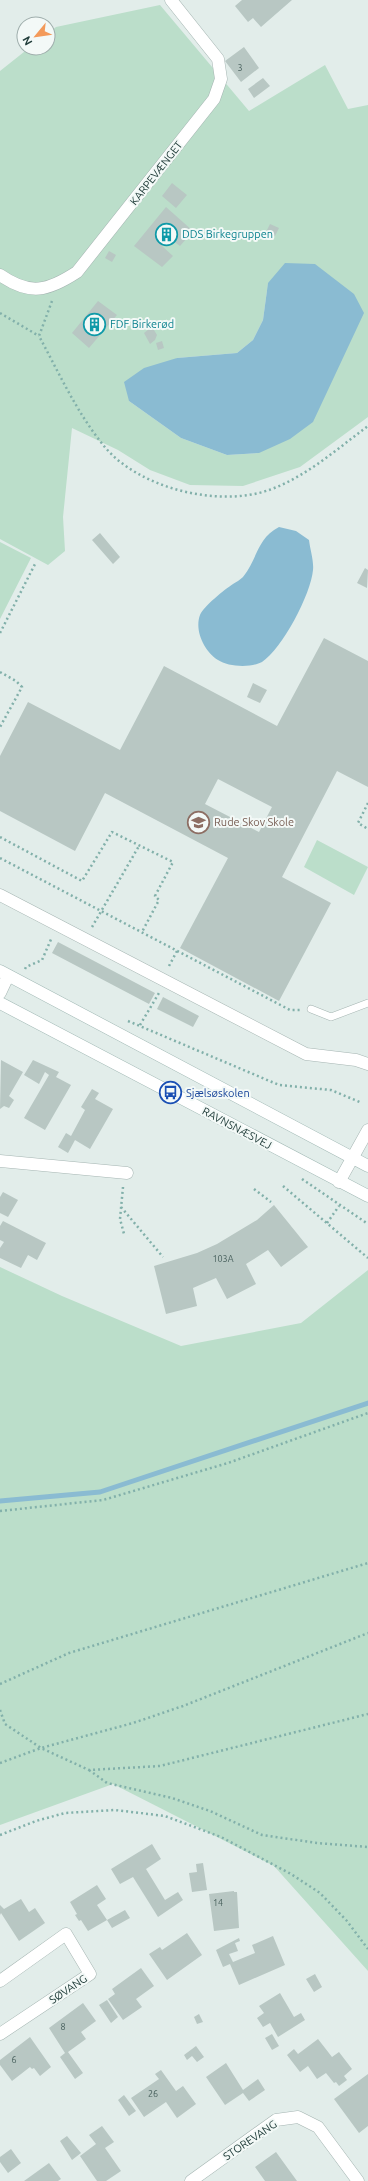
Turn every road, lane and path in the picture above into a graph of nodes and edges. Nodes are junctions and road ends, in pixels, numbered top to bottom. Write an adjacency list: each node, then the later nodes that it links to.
1 (172, 0): 3 (street, KARPEVÆNGET)
2 (0, 275): 3 (street, KARPEVÆNGET)
3 (59, 284): 5 (path)
4 (0, 313): 5 (path)
5 (39, 336): 6 (path)
6 (368, 426)
7 (35, 564): 8 (path)
8 (0, 633)
9 (0, 672): 10 (path)
10 (0, 727)
11 (368, 803): 12 (path)
12 (368, 829)
13 (0, 838): 14 (path)
14 (139, 846): 17 (path); 19 (path)
15 (0, 858): 17 (path)
16 (0, 895): 18 (street)
17 (101, 911): 19 (path); 20 (path)
18 (58, 923): 20 (street); 22 (path)
19 (142, 932): 21 (path)
20 (85, 938): 24 (street)
21 (177, 951): 24 (path); 28 (path)
22 (24, 971)
23 (4, 974): 25 (street); 34 (street)
24 (164, 979): 30 (path); 31 (street)
25 (0, 993)
26 (0, 1003): 38 (street, RAVNSNÆSVEJ)
27 (368, 1003): 28 (lane)
28 (311, 1009)
29 (129, 1021): 30 (path)
30 (140, 1025): 32 (path)
31 (368, 1064)
32 (362, 1103)
33 (368, 1130): 34 (street)
34 (353, 1158): 36 (street); 38 (street)
35 (0, 1161): 37 (street)
36 (368, 1166)
37 (126, 1173): 44 (path)
38 (339, 1182): 41 (street, RAVNSNÆSVEJ)
39 (283, 1186): 45 (path)
40 (254, 1189): 42 (path)
41 (368, 1196)
42 (271, 1202)
43 (339, 1206): 45 (path)
44 (121, 1207): 46 (path); 47 (path)
45 (327, 1223): 48 (path)
46 (124, 1234)
47 (163, 1257)
48 (368, 1258)
49 (368, 1413): 50 (path)
50 (0, 1511)
51 (368, 1563): 53 (path)
52 (368, 1633): 56 (path)
53 (0, 1684)
54 (0, 1710): 56 (path)
55 (368, 1714): 58 (path)
56 (41, 1748): 57 (path); 58 (path)
57 (0, 1763)
58 (89, 1770): 60 (path)
59 (0, 1835): 61 (path)
60 (368, 1847)
61 (368, 1949)
62 (0, 1981): 63 (street, SØVANG)
63 (0, 2034)
64 (191, 2181): 65 (street, STOREVANG)
65 (358, 2181)

